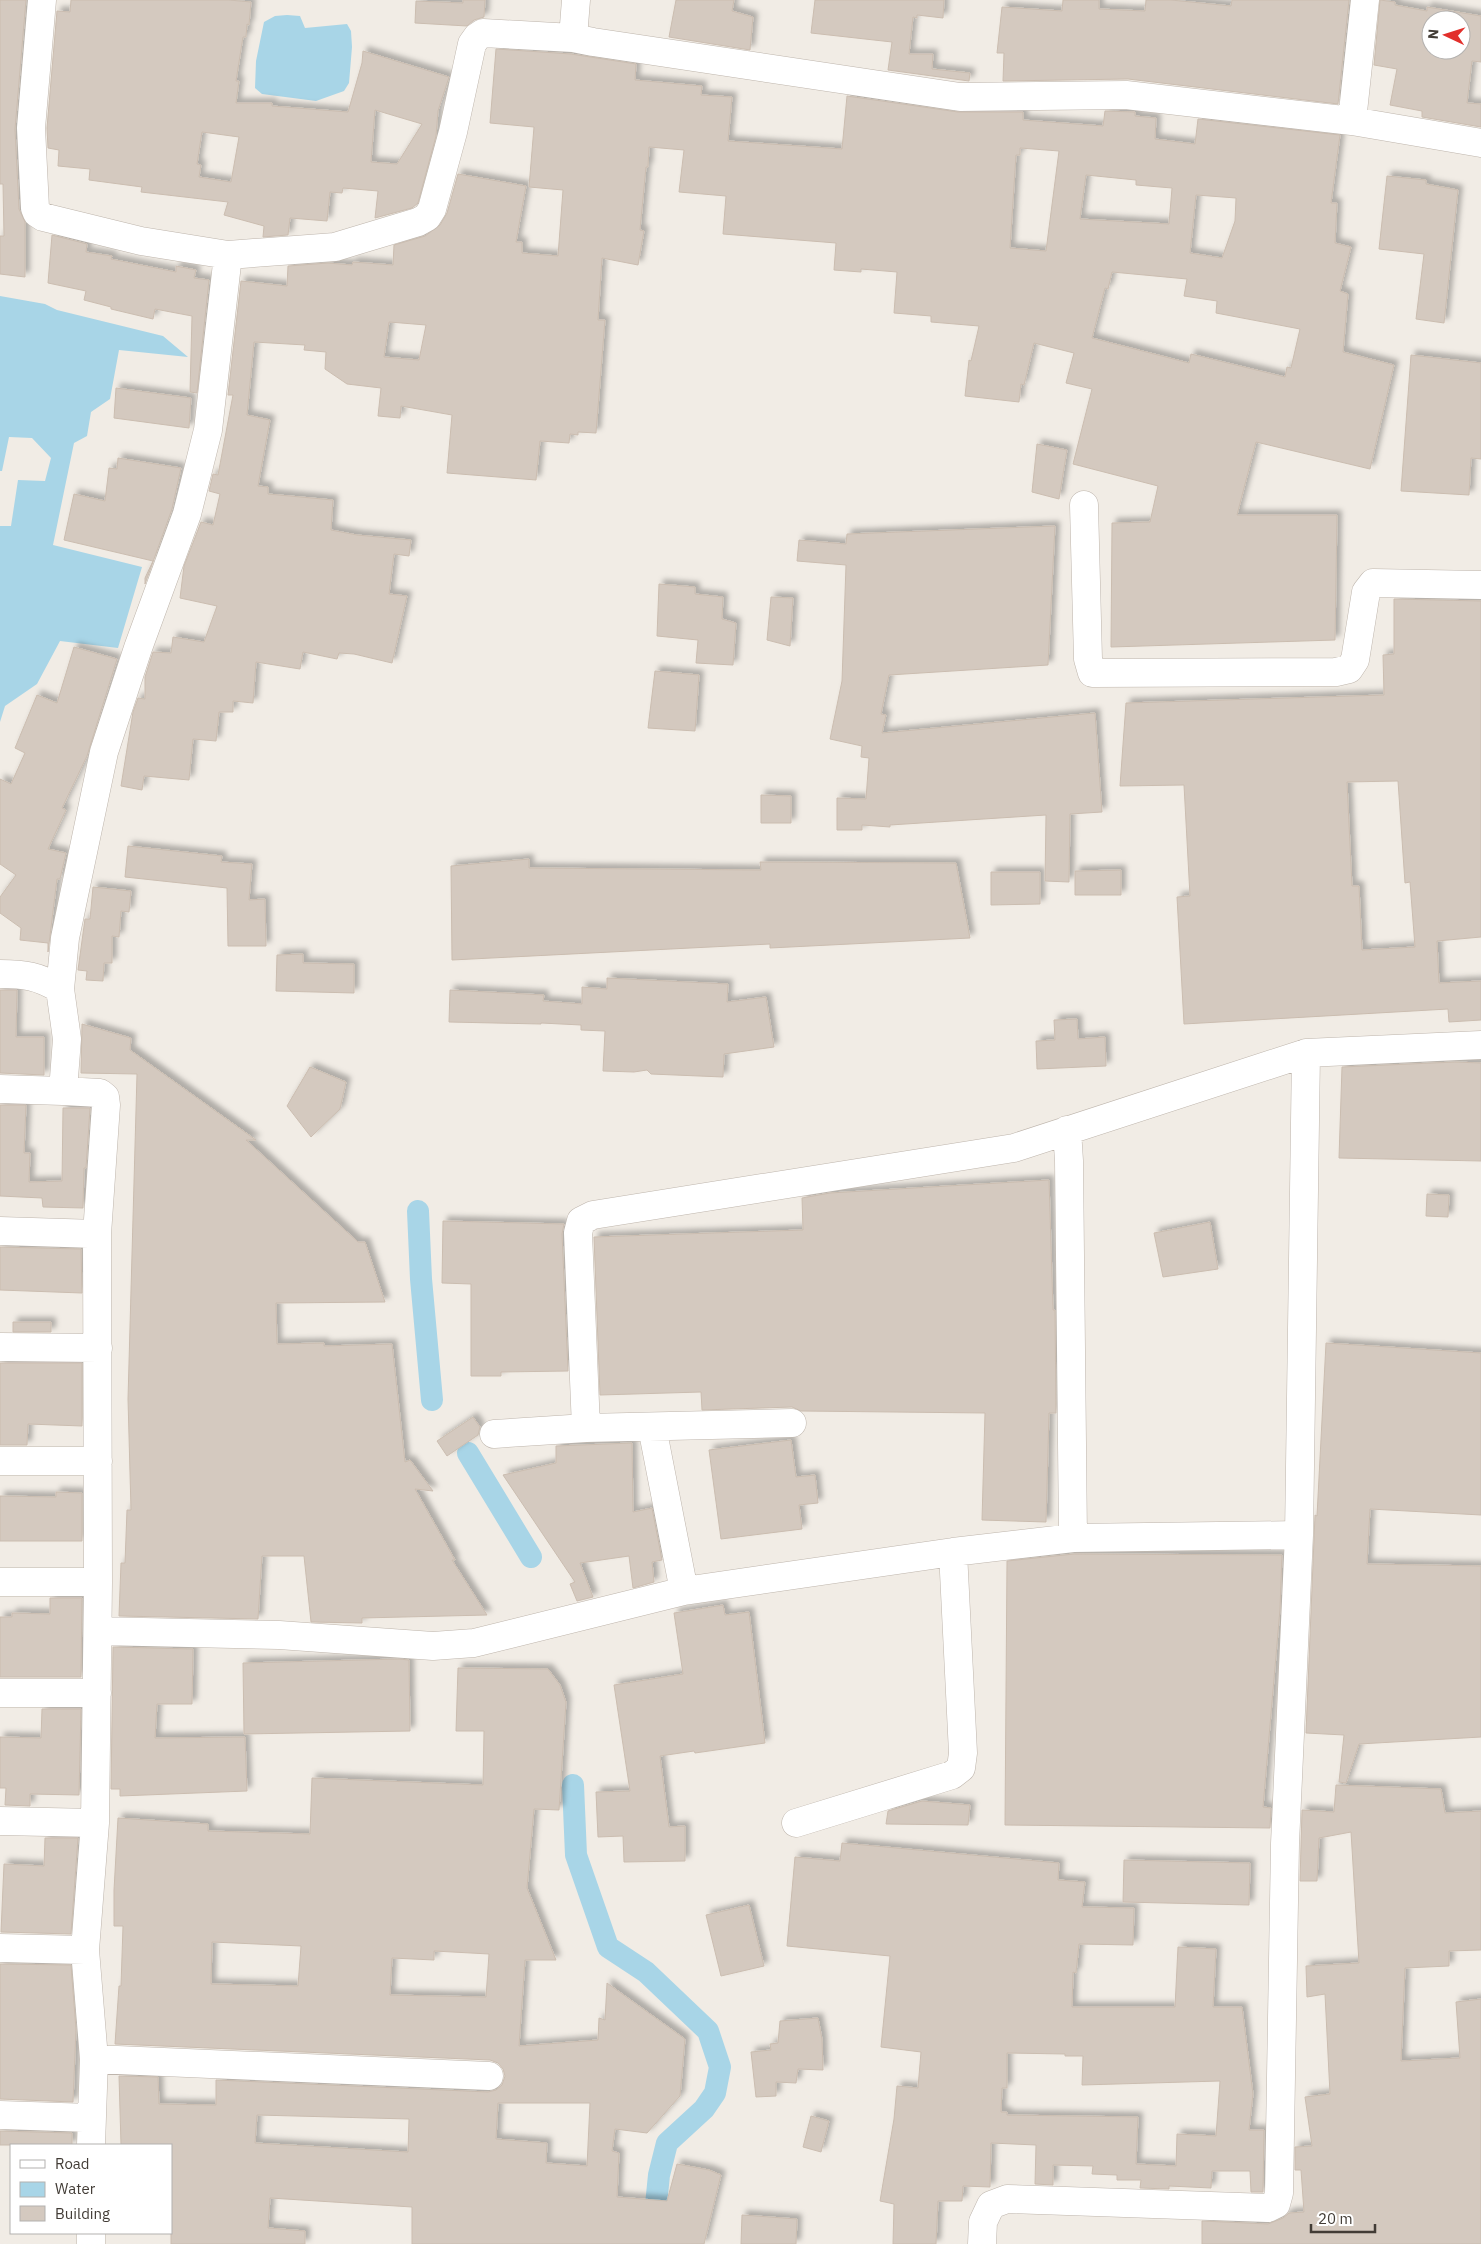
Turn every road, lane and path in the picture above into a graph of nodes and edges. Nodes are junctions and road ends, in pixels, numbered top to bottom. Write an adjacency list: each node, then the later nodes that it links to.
1 (42, 0): 7 (street)
2 (576, 0): 4 (street)
3 (1365, 0): 5 (street)
4 (573, 38): 5 (street); 7 (street)
5 (1352, 121): 6 (street)
6 (1481, 143)
7 (228, 255): 11 (street)
8 (1084, 505): 9 (street)
9 (1481, 585)
10 (0, 974): 11 (street)
11 (61, 983): 15 (street)
12 (1481, 1045): 13 (street)
13 (1306, 1053): 16 (street); 27 (street)
14 (0, 1089): 15 (street)
15 (63, 1091): 18 (street)
16 (1067, 1130): 23 (street); 28 (street)
17 (0, 1231): 18 (street)
18 (97, 1234): 20 (street)
19 (0, 1347): 20 (street)
20 (98, 1348): 26 (street)
21 (792, 1423): 22 (street)
22 (652, 1427): 23 (street); 32 (street)
23 (586, 1428): 24 (street)
24 (494, 1434)
25 (0, 1461): 26 (street)
26 (98, 1461): 31 (street)
27 (1299, 1535): 28 (street); 46 (street)
28 (1073, 1538): 29 (street)
29 (953, 1552): 32 (street); 38 (street)
30 (0, 1582): 31 (street)
31 (98, 1582): 33 (street)
32 (684, 1591): 33 (street)
33 (98, 1631): 34 (street)
34 (97, 1693): 35 (street); 37 (street)
35 (0, 1694)
36 (0, 1821): 37 (street)
37 (95, 1822): 40 (street)
38 (796, 1823)
39 (0, 1948): 40 (street)
40 (85, 1950): 41 (street)
41 (94, 2058): 42 (street); 44 (street)
42 (489, 2076)
43 (0, 2115): 44 (street)
44 (91, 2118): 45 (street)
45 (91, 2144)
46 (982, 2244)

